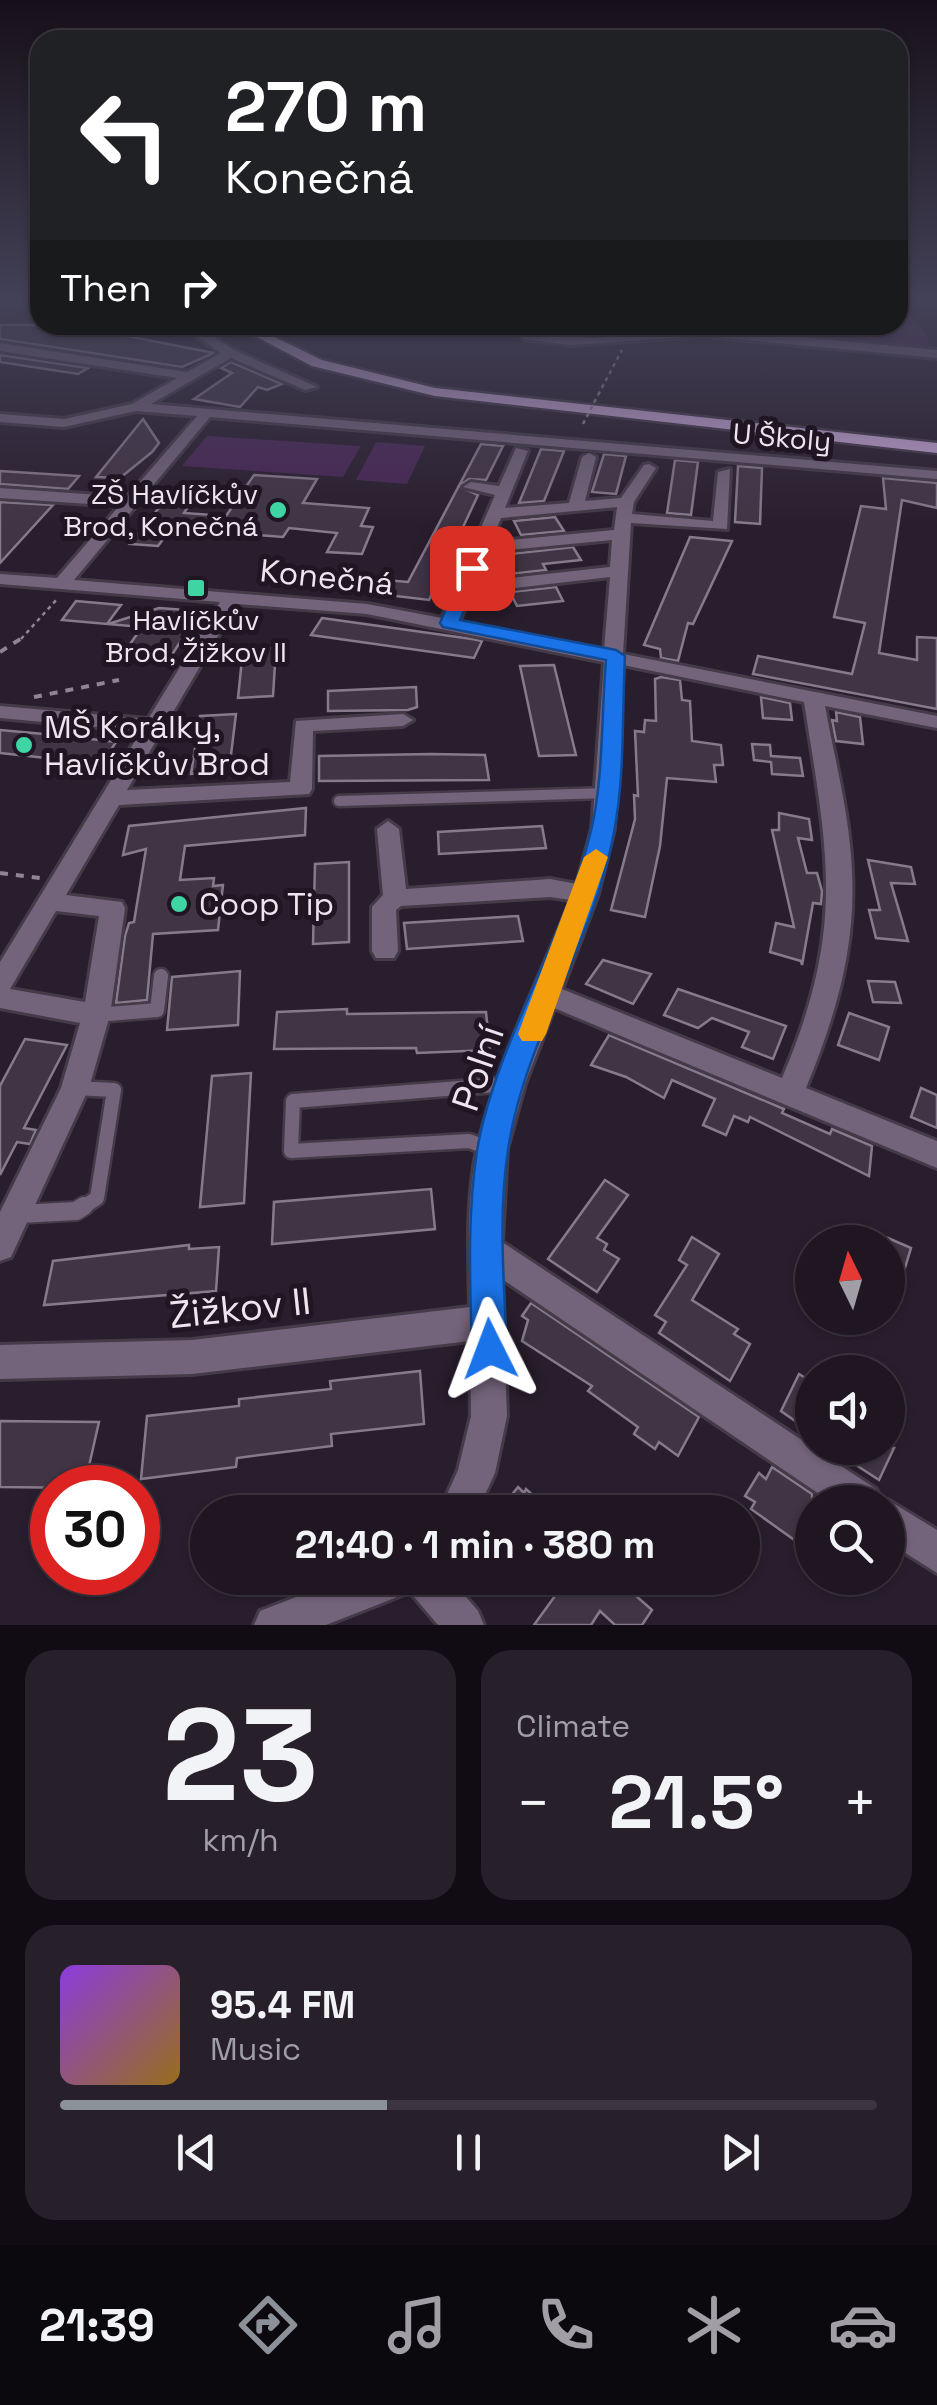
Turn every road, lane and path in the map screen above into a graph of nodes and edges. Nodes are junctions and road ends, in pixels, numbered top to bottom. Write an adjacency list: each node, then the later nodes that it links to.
1 (178, 375): 5 (street)
2 (280, 375): 6 (street)
3 (363, 375): 11 (main road)
4 (609, 375): 10 (path, bridge)
5 (186, 376): 7 (street)
6 (310, 388)
7 (136, 407): 8 (street, U Školy); 9 (street)
8 (204, 415): 16 (street, U Školy); 20 (street)
9 (0, 418)
10 (583, 424)
11 (937, 448)
12 (521, 451): 18 (street)
13 (589, 457): 21 (street)
14 (649, 468): 23 (street)
15 (725, 472): 23 (street)
16 (937, 475)
17 (472, 487): 18 (street)
18 (502, 491): 22 (street)
19 (0, 493): 20 (street)
20 (133, 502): 27 (street)
21 (576, 506): 22 (street); 23 (street)
22 (496, 514): 24 (street)
23 (624, 518): 24 (street); 25 (street)
24 (480, 548): 28 (street)
25 (621, 571): 28 (street); 32 (street)
26 (0, 578): 27 (street, Konečná)
27 (66, 583): 29 (street, Konečná); 31 (path)
28 (464, 588): 30 (street)
29 (232, 597): 30 (street, Konečná); 39 (street)
30 (449, 623): 32 (street, Konečná)
31 (0, 652)
32 (616, 656): 34 (street, Konečná); 40 (street, Polní)
33 (119, 680): 35 (path)
34 (813, 696): 38 (street, Konečná); 56 (street)
35 (18, 700)
36 (0, 712): 39 (street)
37 (402, 720): 41 (street)
38 (937, 722)
39 (154, 726): 41 (street)
40 (607, 793): 42 (lane); 46 (street, Polní)
41 (112, 798): 45 (street)
42 (339, 801)
43 (388, 829): 47 (street)
44 (0, 873): 45 (path)
45 (56, 891): 50 (street); 53 (street)
46 (586, 894): 47 (street); 51 (street, Polní)
47 (394, 898): 48 (street)
48 (385, 951)
49 (161, 976): 53 (lane)
50 (0, 984)
51 (548, 994): 54 (street, Polní); 56 (street)
52 (0, 998): 53 (street)
53 (96, 1015): 55 (street)
54 (511, 1084): 57 (street, Polní); 57 (lane)
55 (75, 1088): 59 (street); 59 (lane)
56 (790, 1092): 58 (street)
57 (492, 1149): 61 (street, Polní)
58 (937, 1155)
59 (16, 1214): 60 (street)
60 (0, 1246)
61 (486, 1249): 62 (street, Polní); 64 (street)
62 (488, 1322): 63 (street, Žižkov II); 65 (street, Polní)
63 (0, 1362)
64 (839, 1485)
65 (466, 1495)
66 (905, 1531): 67 (street)
67 (937, 1553)
68 (352, 1595): 70 (street)
69 (438, 1595): 71 (street)
70 (274, 1625)
71 (464, 1625)

